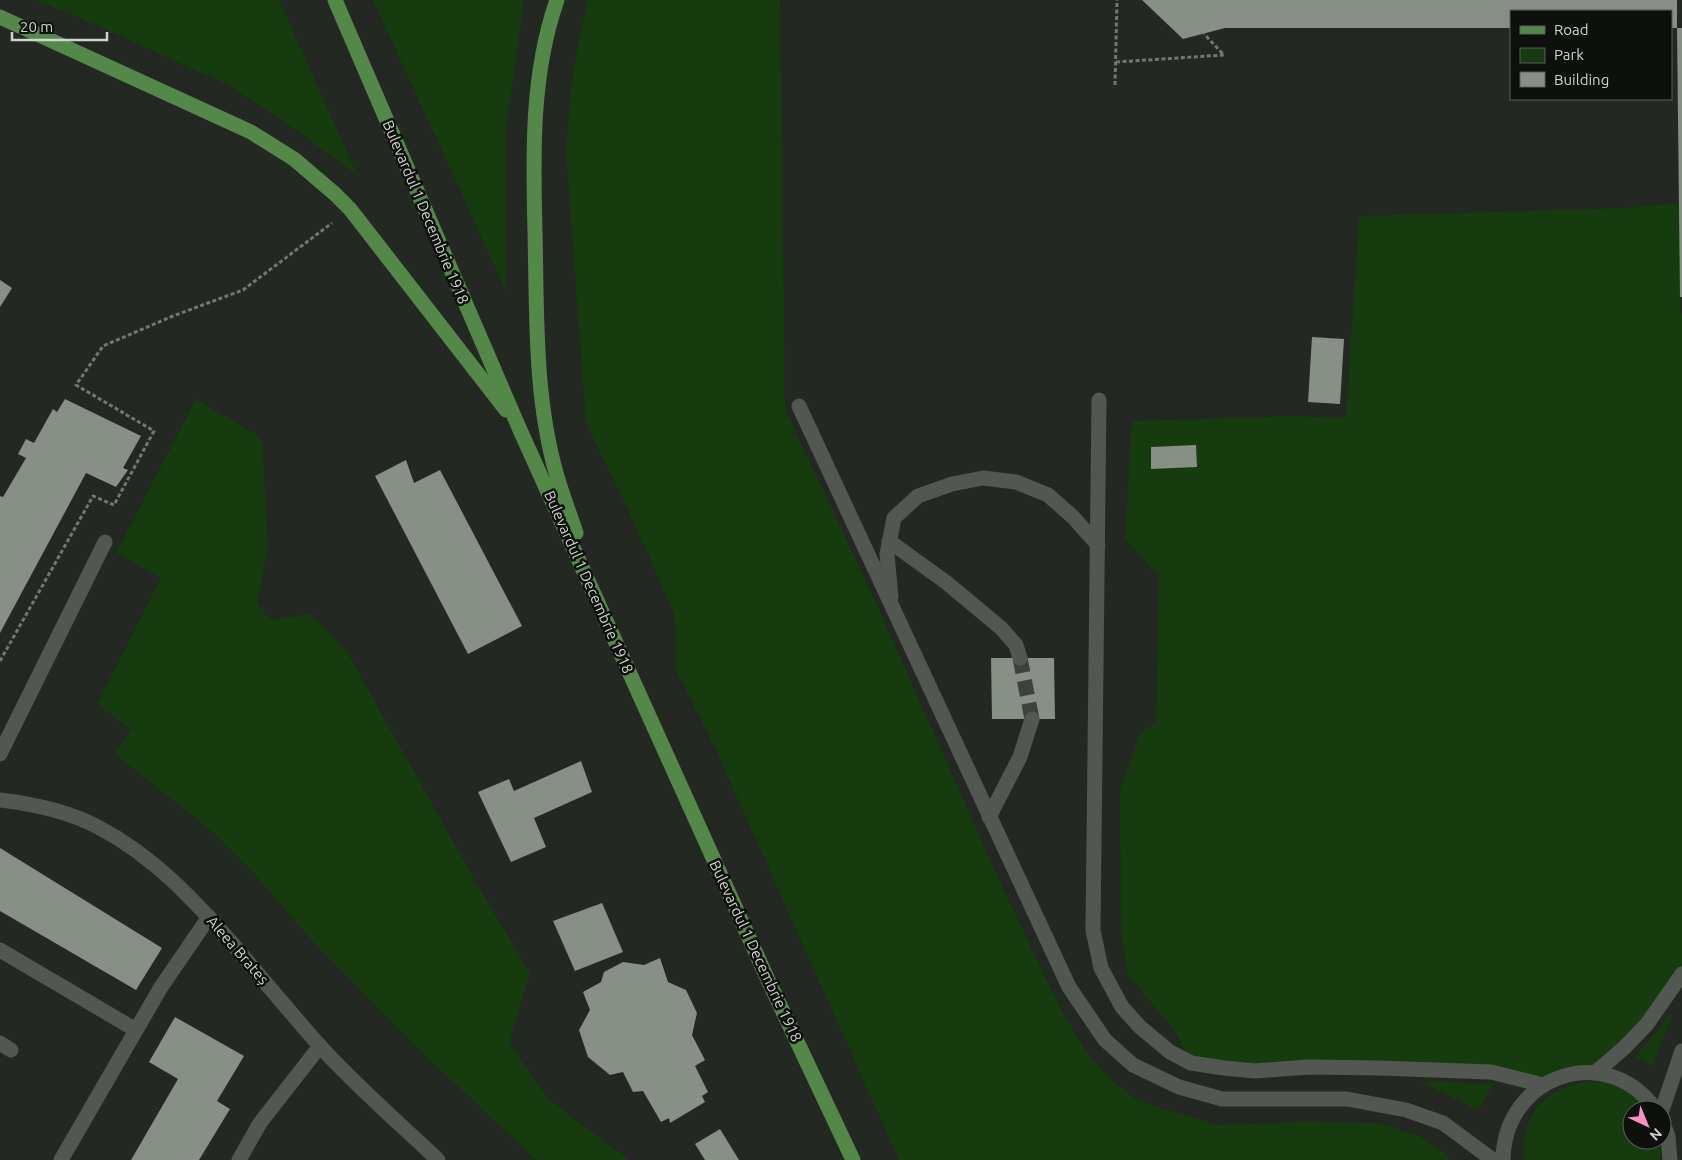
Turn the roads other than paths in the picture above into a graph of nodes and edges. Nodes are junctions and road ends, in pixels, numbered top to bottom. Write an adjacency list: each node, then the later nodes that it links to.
1 (334, 0): 6 (main road, Bulevardul 1 Decembrie 1918)
2 (557, 0): 11 (main road)
3 (0, 18): 6 (main road)
4 (1100, 400): 9 (street)
5 (799, 406): 10 (street)
6 (520, 430): 11 (main road, Bulevardul 1 Decembrie 1918)
7 (889, 541): 9 (street); 10 (street); 12 (street)
8 (105, 542): 14 (street)
9 (1098, 545): 24 (street)
10 (892, 610): 16 (street)
11 (609, 627): 30 (main road, Bulevardul 1 Decembrie 1918)
12 (1020, 658)
13 (1032, 719): 16 (street)
14 (0, 754)
15 (0, 800): 17 (street, Aleea Brateș)
16 (989, 817): 31 (street)
17 (209, 917): 20 (street); 21 (street, Aleea Brateș)
18 (0, 950): 20 (street)
19 (1682, 974): 23 (street)
20 (136, 1030): 27 (street)
21 (320, 1046): 28 (street); 29 (street, Aleea Brateș)
22 (1682, 1051): 26 (street)
23 (1595, 1073): 24 (street); 25 (street)
24 (1543, 1085): 32 (street)
25 (1649, 1100)
26 (1665, 1100)
27 (61, 1160)
28 (238, 1160)
29 (438, 1160)
30 (853, 1160)
31 (1493, 1160)
32 (1504, 1160)

